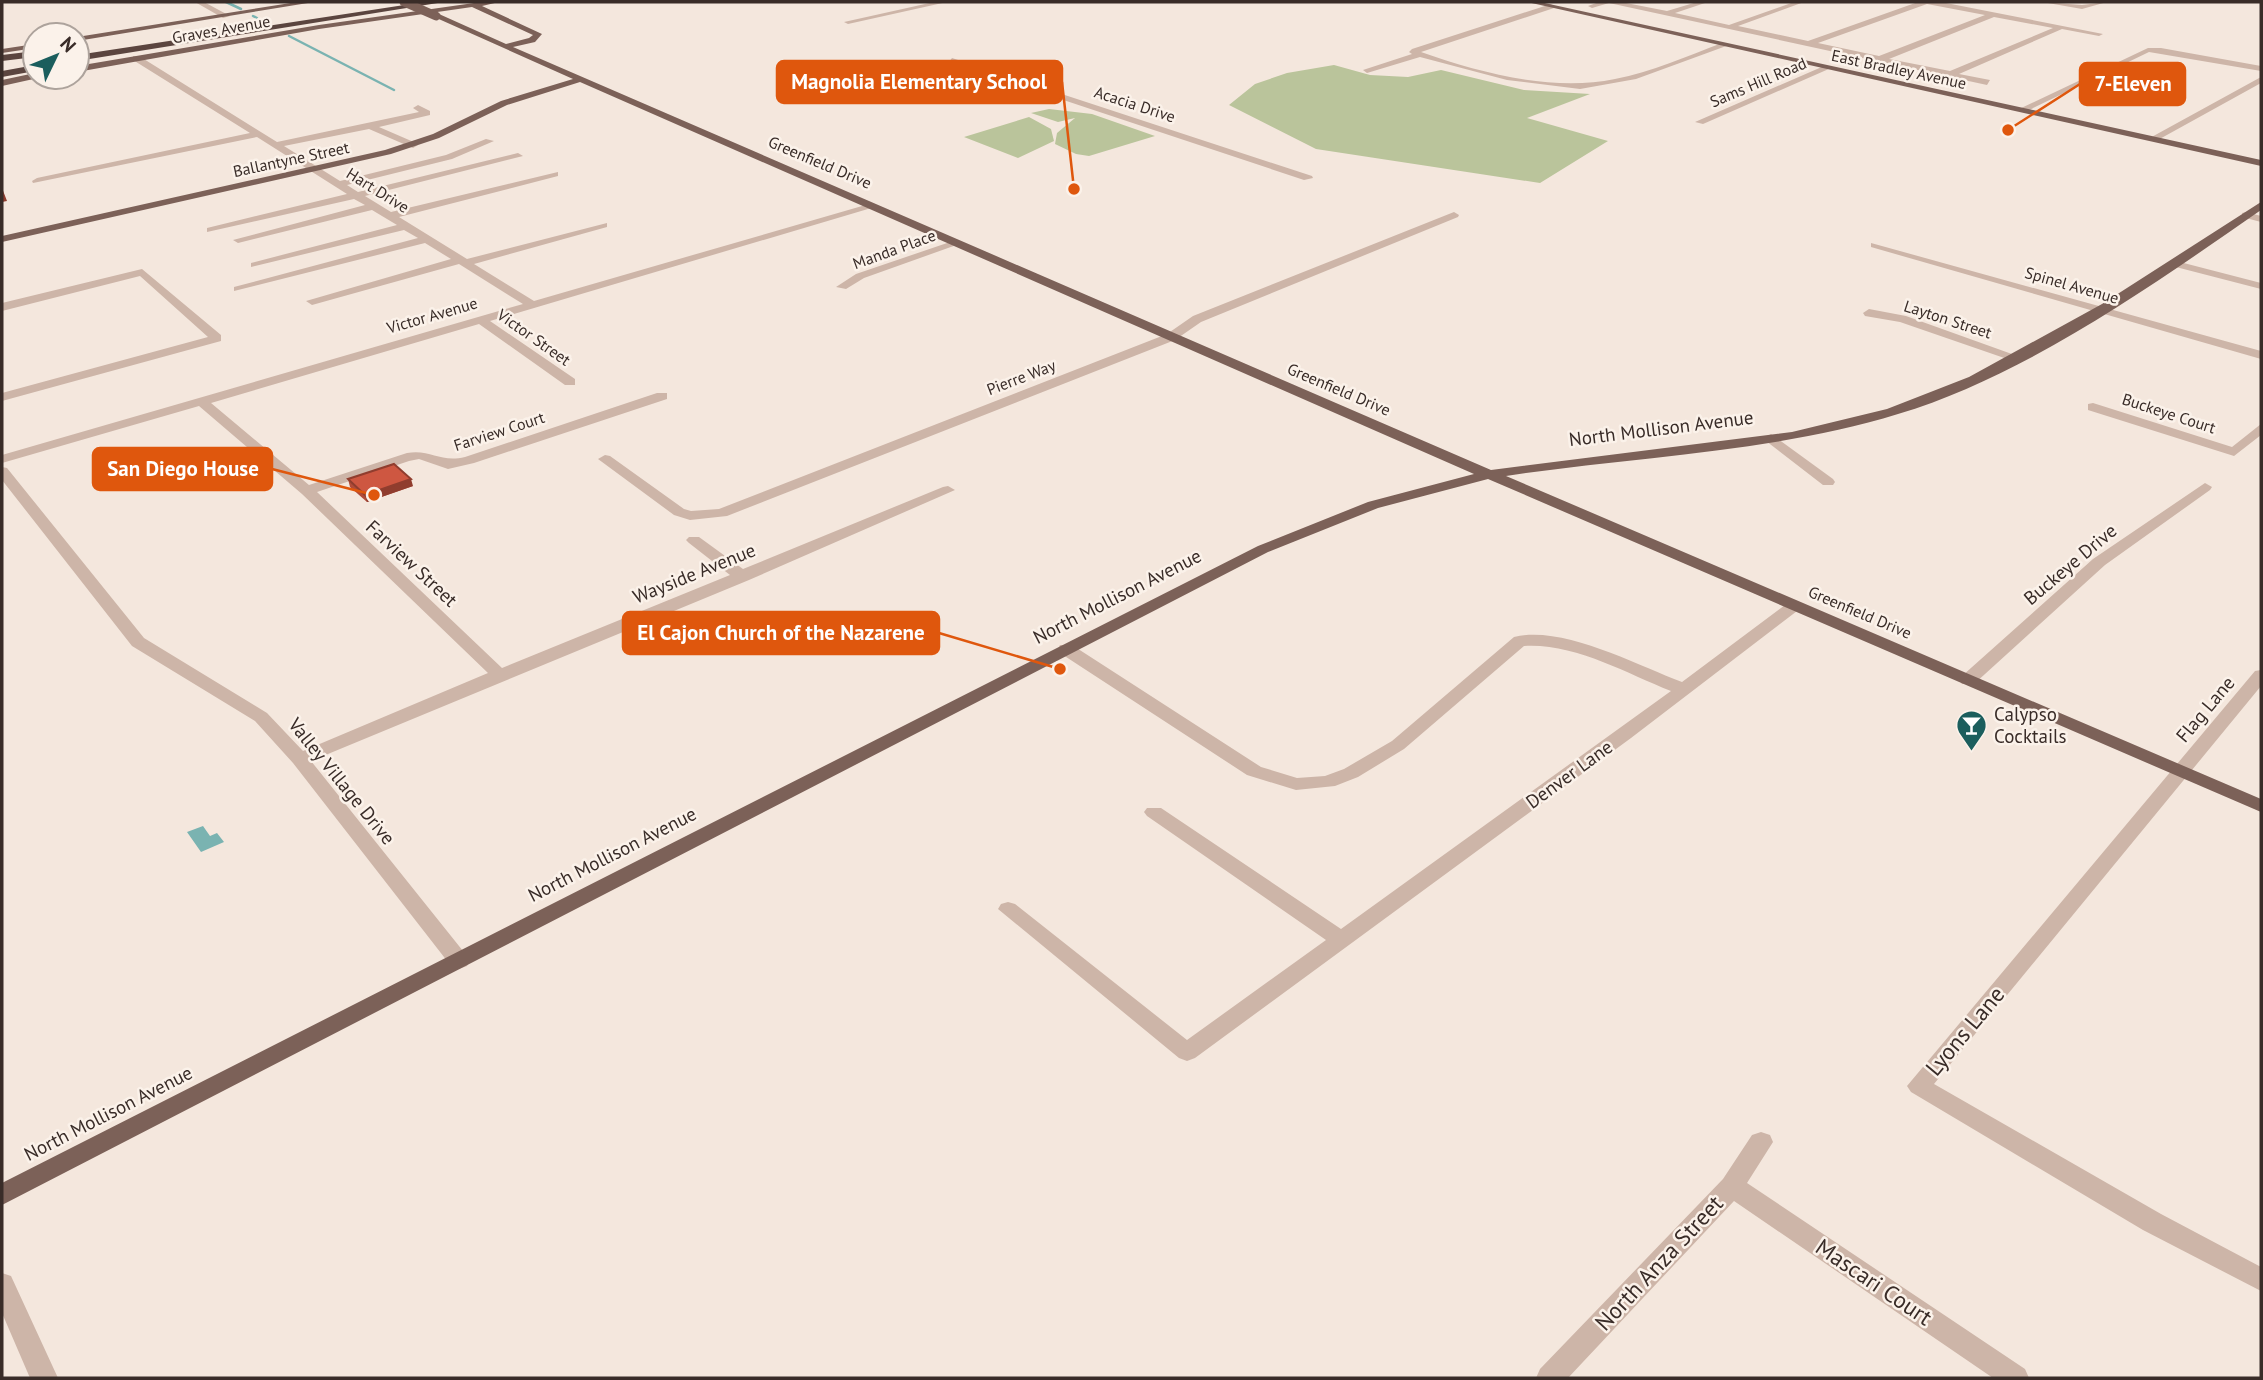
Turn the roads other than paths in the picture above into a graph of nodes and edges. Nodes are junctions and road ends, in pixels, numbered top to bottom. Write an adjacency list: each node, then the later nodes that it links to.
1 (199, 2): 22 (street)
2 (310, 2): 22 (main road)
3 (394, 2): 33 (highway)
4 (404, 2): 31 (main road, Greenfield Drive, bridge)
5 (440, 2): 38 (highway)
6 (495, 2): 17 (main road, Graves Avenue)
7 (943, 2): 23 (street)
8 (1531, 2): 18 (main road, East Bradley Avenue)
9 (1606, 2): 19 (street)
10 (1612, 2): 20 (street)
11 (1704, 2): 20 (street)
12 (1800, 2): 24 (street)
13 (1924, 2): 29 (street)
14 (1930, 2): 21 (street)
15 (2046, 2): 16 (street)
16 (2103, 2)
17 (473, 5): 31 (main road); 40 (main road, Graves Avenue)
18 (1551, 6): 30 (main road, East Bradley Avenue); 36 (street)
19 (1592, 6)
20 (1667, 13): 24 (street)
21 (1993, 14): 25 (street); 41 (street)
22 (226, 16): 28 (main road)
23 (848, 22)
24 (1729, 27): 27 (street)
25 (2062, 27): 26 (street); 53 (street)
26 (2099, 34)
27 (1773, 36): 29 (street); 34 (street)
28 (91, 37)
29 (1809, 44): 41 (street)
30 (1725, 45): 34 (main road, East Bradley Avenue); 43 (street)
31 (506, 46): 55 (main road, Greenfield Drive)
32 (21, 48): 35 (main road)
33 (91, 48)
34 (1740, 48): 48 (main road, East Bradley Avenue)
35 (2, 51)
36 (1421, 54): 43 (street); 51 (street)
37 (21, 56): 39 (highway)
38 (91, 56)
39 (2, 58)
40 (136, 58): 46 (main road, Graves Avenue); 64 (street, Hart Drive)
41 (1880, 59): 53 (street)
42 (953, 60): 74 (street, Acacia Drive)
43 (1443, 60): 47 (street)
44 (21, 62): 45 (highway)
45 (2, 65)
46 (91, 66)
47 (1421, 67)
48 (1827, 68): 60 (main road, East Bradley Avenue); 61 (street, Sams Hill Road)
49 (21, 69): 52 (highway)
50 (2261, 69): 60 (street)
51 (1367, 70)
52 (2, 73)
53 (1951, 74): 57 (street)
54 (21, 79): 58 (main road)
55 (578, 80): 69 (main road, Ballantyne Street); 78 (main road, Greenfield Drive)
56 (2261, 80): 65 (street)
57 (1987, 82)
58 (2, 83)
59 (418, 108): 62 (street)
60 (2022, 110): 65 (main road, East Bradley Avenue)
61 (1700, 122)
62 (370, 125): 63 (street); 67 (street)
63 (382, 131): 68 (street); 69 (street)
64 (260, 134): 67 (street, Hart Drive); 75 (street)
65 (2153, 139): 71 (main road, East Bradley Avenue)
66 (489, 141): 76 (street)
67 (276, 145): 72 (street, Hart Drive)
68 (320, 145)
69 (412, 145): 72 (main road, Ballantyne Street)
70 (518, 156): 77 (street)
71 (2261, 163)
72 (316, 170): 76 (street, Hart Drive); 88 (main road, Ballantyne Street)
73 (554, 174): 83 (street)
74 (1308, 178)
75 (37, 181)
76 (338, 184): 77 (street, Hart Drive)
77 (356, 195): 80 (street, Hart Drive); 87 (street)
78 (873, 205): 91 (main road, Greenfield Drive); 100 (street, Victor Avenue)
79 (2261, 205): 82 (main road, North Mollison Avenue)
80 (374, 206): 83 (street, Hart Drive); 90 (street)
81 (1454, 215): 105 (street, Pierre Way)
82 (2246, 215): 84 (street); 94 (main road, North Mollison Avenue)
83 (390, 216): 86 (street, Hart Drive)
84 (2261, 219)
85 (603, 225): 93 (street)
86 (406, 226): 89 (street, Hart Drive); 95 (street)
87 (211, 230)
88 (2, 239)
89 (427, 239): 93 (street, Hart Drive); 98 (street)
90 (238, 240)
91 (957, 243): 97 (street, Manda Place); 105 (main road, Greenfield Drive)
92 (1875, 245): 102 (street, Spinel Avenue)
93 (463, 262): 99 (street); 100 (street, Hart Drive)
94 (2176, 264): 96 (street); 102 (main road, North Mollison Avenue)
95 (255, 265)
96 (2261, 286)
97 (842, 287)
98 (237, 289)
99 (312, 301)
100 (531, 304): 104 (street, Victor Avenue)
101 (2, 307): 109 (street)
102 (2102, 310): 106 (street, Spinel Avenue); 107 (main road, North Mollison Avenue)
103 (1868, 313): 107 (street, Layton Street)
104 (479, 320): 108 (street, Victor Street); 111 (street, Victor Avenue)
105 (1171, 337): 116 (street, Pierre Way); 118 (main road, Greenfield Drive)
106 (2261, 355)
107 (2017, 358): 114 (main road, North Mollison Avenue)
108 (570, 383)
109 (2, 396)
110 (662, 396): 122 (street, Farview Court)
111 (201, 401): 115 (street, Victor Avenue); 122 (street, Farview Street)
112 (2093, 407): 113 (street, Buckeye Court)
113 (2261, 428)
114 (1771, 438): 118 (main road, North Mollison Avenue); 119 (street)
115 (2, 459)
116 (605, 459)
117 (2, 471): 131 (street, Valley Village Drive)
118 (1489, 475): 125 (main road, Greenfield Drive); 126 (main road, North Mollison Avenue)
119 (1828, 482)
120 (2205, 487): 129 (street, Buckeye Drive)
121 (948, 490): 124 (street, Wayside Avenue)
122 (307, 491): 127 (street, Farview Street)
123 (694, 540): 124 (street)
124 (743, 577): 127 (street, Wayside Avenue)
125 (1795, 605): 129 (main road, Greenfield Drive); 130 (street, Denver Lane)
126 (1066, 649): 130 (street); 137 (main road, North Mollison Avenue)
127 (499, 674): 131 (street, Wayside Avenue)
128 (2261, 676): 132 (street, Flag Lane)
129 (1968, 680): 132 (main road, Greenfield Drive)
130 (1683, 689): 136 (street, Denver Lane)
131 (300, 759): 137 (street, Valley Village Drive)
132 (2183, 771): 133 (main road, Greenfield Drive); 141 (street, Lyons Lane)
133 (2261, 806)
134 (1154, 812): 136 (street)
135 (1008, 909): 136 (street, Denver Lane)
136 (1340, 939)
137 (459, 961): 140 (main road, North Mollison Avenue)
138 (1761, 1142): 139 (street, North Anza Street)
139 (1732, 1186): 144 (street, North Anza Street); 145 (street, Mascari Court)
140 (2, 1195)
141 (2261, 1280)
142 (2, 1284): 143 (street)
143 (44, 1378)
144 (1550, 1378)
145 (2015, 1378)

